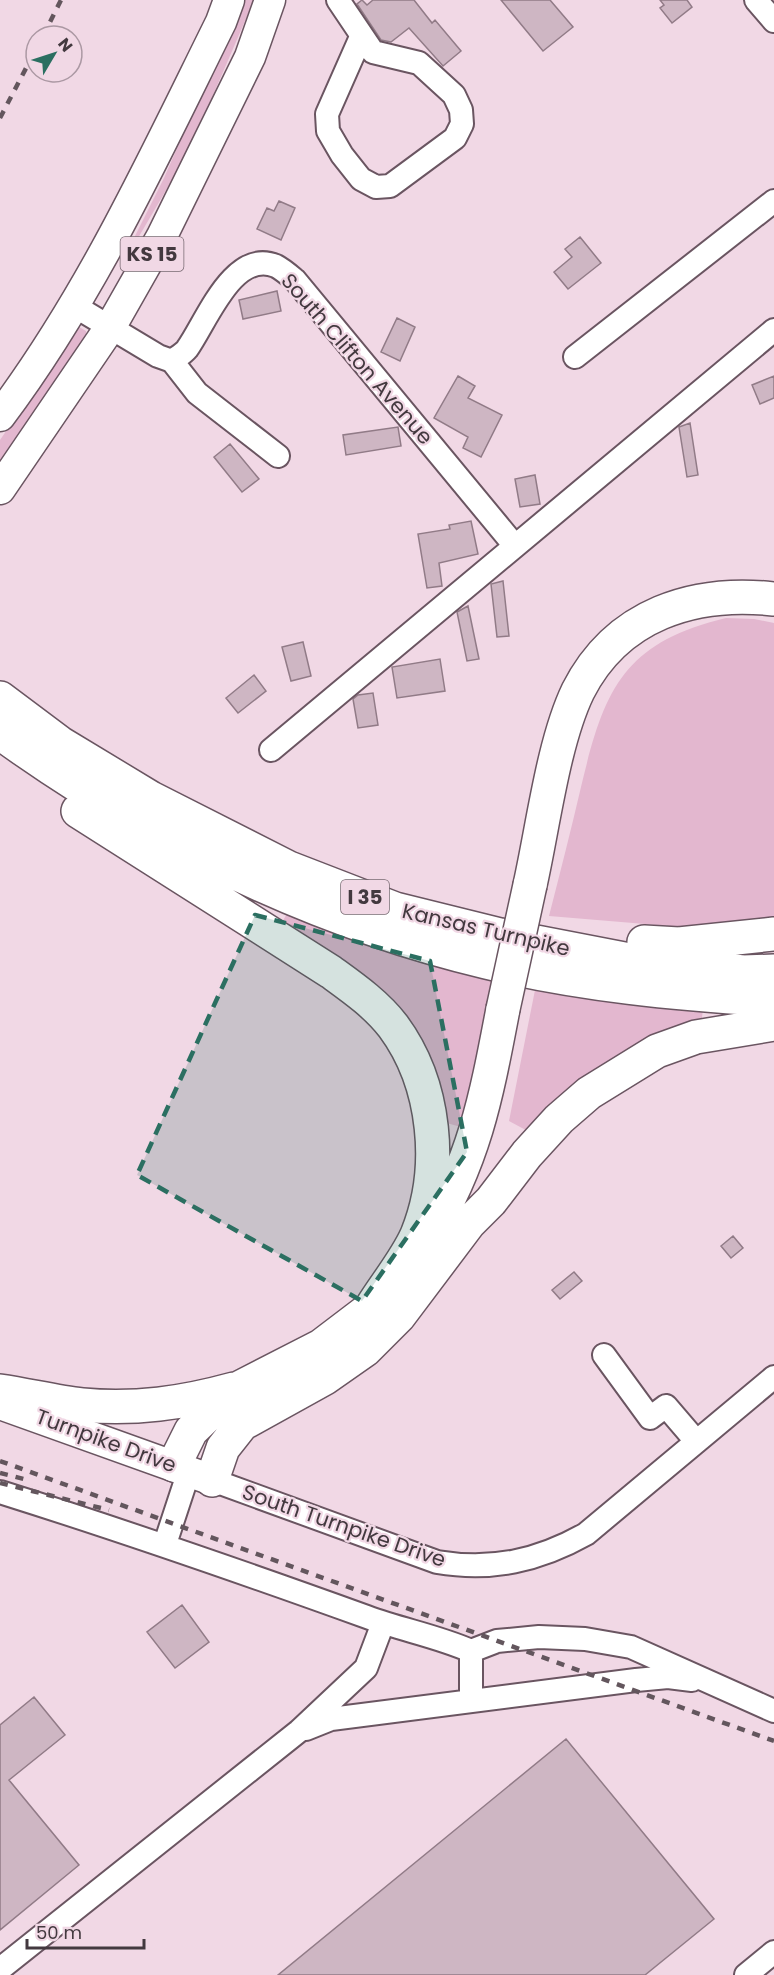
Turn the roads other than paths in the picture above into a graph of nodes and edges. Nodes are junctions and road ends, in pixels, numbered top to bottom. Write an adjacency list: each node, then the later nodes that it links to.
1 (229, 0): 8 (main road, KS 15)
2 (270, 0): 9 (main road, KS 15)
3 (338, 0): 6 (street)
4 (756, 0): 5 (street)
5 (774, 21)
6 (361, 37): 6 (street)
7 (774, 201): 11 (street)
8 (73, 305): 9 (street); 13 (main road, KS 15)
9 (111, 326): 12 (street); 15 (main road, KS 15)
10 (774, 330): 16 (street)
11 (575, 357)
12 (172, 361): 14 (street); 16 (street, South Clifton Avenue)
13 (0, 416)
14 (278, 456)
15 (0, 489)
16 (515, 546): 21 (street)
17 (774, 599): 24 (highway)
18 (774, 614): 24 (highway)
19 (0, 698): 23 (highway, Kansas Turnpike / I 35)
20 (0, 733): 27 (highway, Kansas Turnpike / I 35)
21 (271, 750)
22 (0, 752): 31 (highway)
23 (151, 798): 25 (highway); 26 (highway, Kansas Turnpike / I 35)
24 (537, 886): 28 (highway, bridge)
25 (774, 934)
26 (774, 971)
27 (774, 1000)
28 (511, 1010): 30 (highway); 31 (highway)
29 (774, 1024): 30 (highway)
30 (469, 1223): 38 (highway)
31 (371, 1308): 34 (highway)
32 (604, 1355): 37 (street)
33 (774, 1377): 37 (street, South Turnpike Drive)
34 (241, 1387): 35 (highway); 38 (highway)
35 (0, 1391)
36 (0, 1404): 38 (main road, Turnpike Drive)
37 (696, 1441): 38 (street, South Turnpike Drive)
38 (191, 1472): 40 (street)
39 (0, 1492): 40 (street)
40 (165, 1544): 41 (street)
41 (383, 1623): 42 (street); 46 (street)
42 (471, 1651): 43 (street); 44 (street)
43 (711, 1683): 44 (street); 45 (street)
44 (471, 1701): 46 (street)
45 (774, 1711)
46 (299, 1731): 48 (street)
47 (774, 1952): 49 (street)
48 (0, 1969)
49 (746, 1975)

